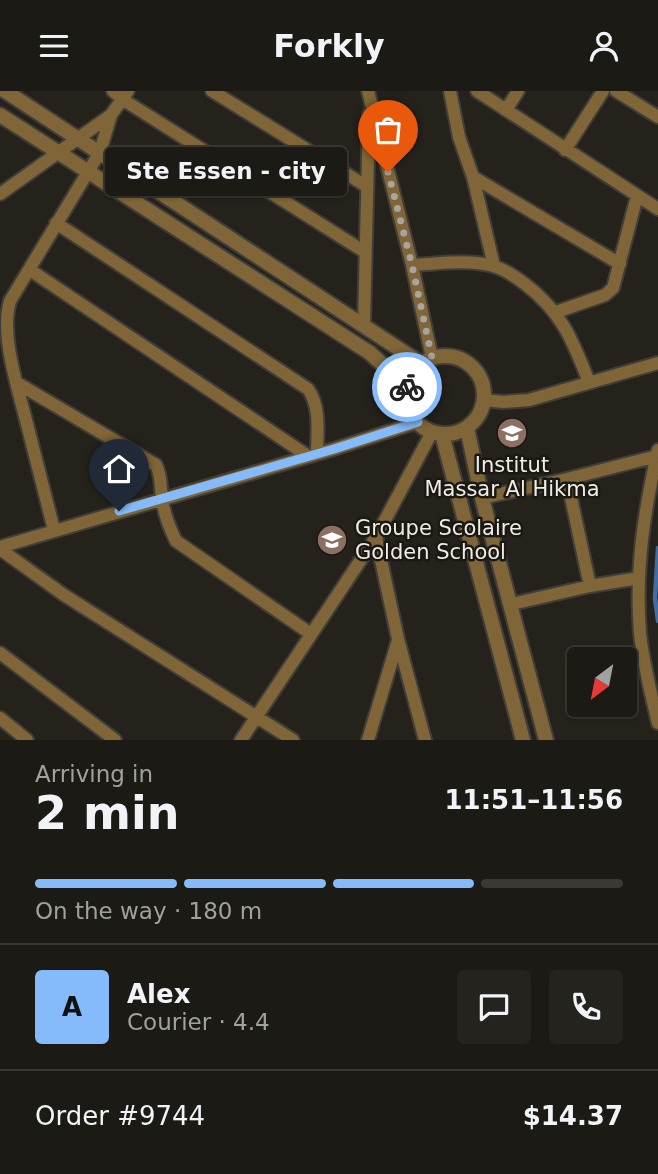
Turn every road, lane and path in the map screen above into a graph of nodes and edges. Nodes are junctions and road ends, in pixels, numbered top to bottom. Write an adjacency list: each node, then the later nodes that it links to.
1 (5, 91): 14 (street)
2 (212, 91): 20 (street)
3 (450, 91): 19 (street)
4 (477, 91): 10 (street)
5 (518, 91): 10 (street)
6 (603, 91): 15 (street)
7 (616, 91): 13 (street)
8 (121, 94): 12 (street); 25 (street)
9 (369, 94): 20 (street); 27 (street)
10 (506, 110): 15 (street)
11 (0, 115): 17 (street)
12 (111, 115): 14 (street); 16 (street)
13 (658, 117)
14 (77, 138): 16 (street); 17 (street)
15 (565, 150): 22 (street)
16 (100, 152): 18 (street); 32 (street)
17 (57, 153): 18 (street); 21 (street)
18 (87, 171): 24 (street); 37 (street)
19 (472, 177): 26 (street); 28 (street)
20 (366, 186): 25 (street)
21 (0, 194)
22 (637, 196): 23 (street); 26 (street)
23 (658, 209)
24 (56, 223): 29 (street); 43 (street)
25 (365, 252): 32 (street)
26 (620, 264): 30 (street)
27 (412, 265): 28 (street); 33 (street)
28 (494, 266): 30 (street)
29 (30, 270): 31 (street); 43 (street)
30 (556, 312): 35 (street)
31 (3, 315): 36 (street)
32 (364, 324): 33 (street)
33 (427, 361): 37 (street); 38 (street)
34 (658, 363): 35 (street)
35 (589, 382): 38 (street)
36 (17, 383): 45 (street); 47 (street)
37 (406, 395): 39 (street)
38 (484, 400): 40 (street)
39 (418, 422): 41 (street); 43 (street)
40 (467, 428): 41 (street); 46 (street)
41 (437, 433): 48 (street); 65 (street)
42 (657, 453): 44 (street); 50 (street)
43 (313, 455): 45 (street)
44 (567, 479): 46 (street); 51 (street)
45 (162, 498): 47 (street); 53 (street)
46 (482, 498): 52 (street)
47 (54, 530): 49 (street)
48 (376, 537): 53 (street); 54 (street)
49 (0, 548): 56 (street)
50 (639, 578): 51 (street); 58 (street)
51 (590, 586): 52 (street)
52 (512, 604): 66 (street)
53 (311, 633): 56 (street)
54 (398, 639): 63 (street); 64 (street)
55 (0, 653): 59 (street)
56 (256, 716): 61 (street); 62 (street)
57 (0, 718): 60 (street)
58 (658, 723)
59 (109, 738)
60 (27, 740)
61 (241, 740)
62 (293, 740)
63 (368, 740)
64 (425, 740)
65 (523, 740)
66 (546, 740)

